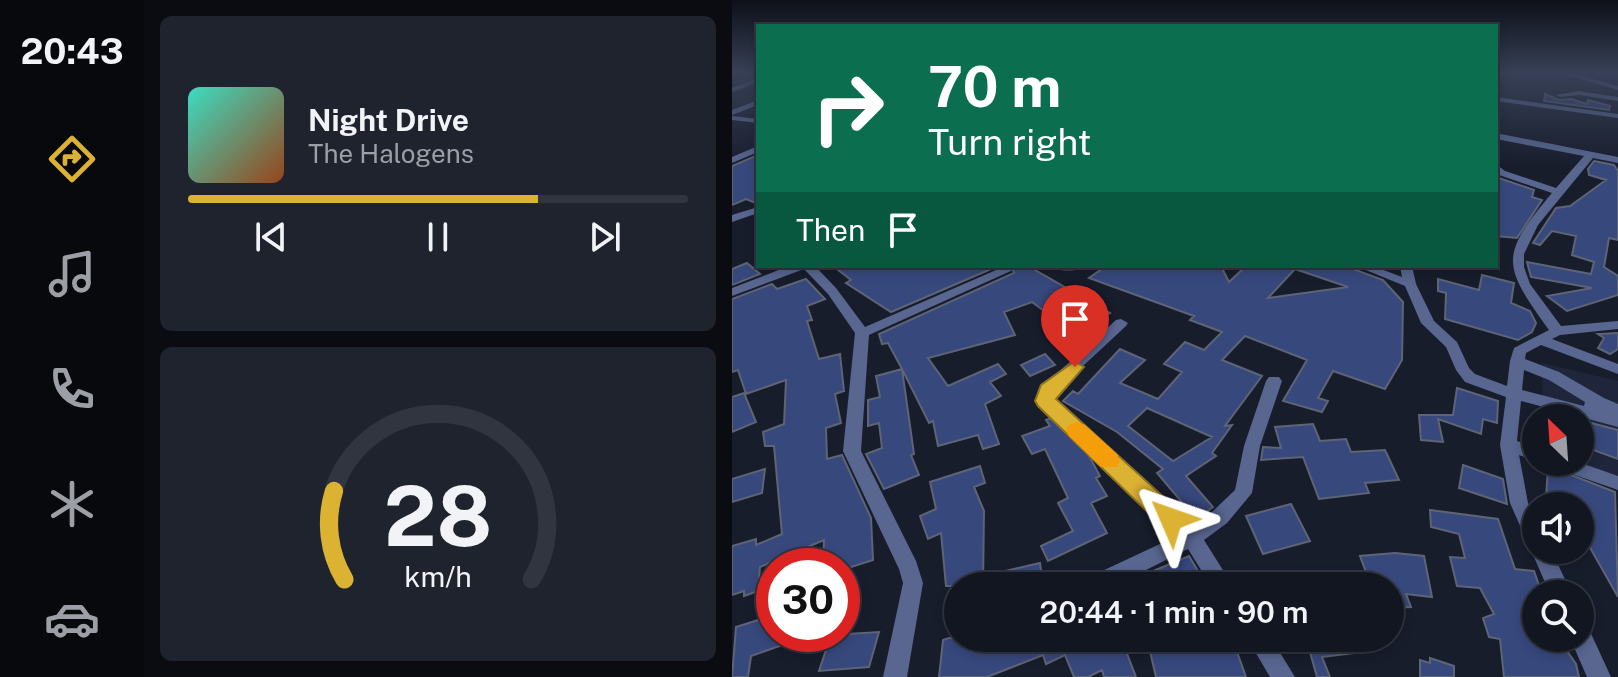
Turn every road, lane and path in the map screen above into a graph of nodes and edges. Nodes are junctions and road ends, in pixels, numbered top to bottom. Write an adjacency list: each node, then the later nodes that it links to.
1 (753, 105): 3 (street)
2 (1536, 105): 4 (street)
3 (732, 116): 5 (street)
4 (1618, 116)
5 (756, 121)
6 (1498, 135): 8 (street)
7 (756, 150): 10 (street)
8 (1590, 155): 9 (street); 12 (street)
9 (1616, 157)
10 (732, 160)
11 (1498, 169): 12 (street)
12 (1560, 193): 24 (street)
13 (756, 211): 14 (street)
14 (732, 219)
15 (795, 268): 21 (street)
16 (810, 268): 25 (street)
17 (1367, 268): 20 (street)
18 (1406, 268): 20 (street)
19 (1007, 270): 25 (street)
20 (1410, 284): 30 (street)
21 (732, 292)
22 (1121, 323): 39 (street)
23 (1618, 325): 24 (street)
24 (1557, 331): 26 (street)
25 (862, 333): 44 (street)
26 (1538, 339): 27 (street); 28 (street)
27 (1517, 361): 30 (street); 31 (street)
28 (1618, 369)
29 (1274, 381): 39 (street)
30 (1515, 393): 31 (street); 34 (street)
31 (1596, 409): 32 (street); 33 (street)
32 (1618, 410)
33 (1618, 421)
34 (1508, 445): 35 (street); 38 (street)
35 (1522, 450)
36 (1594, 475): 37 (street)
37 (1618, 483)
38 (1522, 510)
39 (1192, 538): 40 (street); 41 (street)
40 (1121, 572)
41 (1214, 572)
42 (1267, 652): 45 (street)
43 (1588, 652): 46 (street)
44 (895, 677)
45 (1283, 677)
46 (1599, 677)

